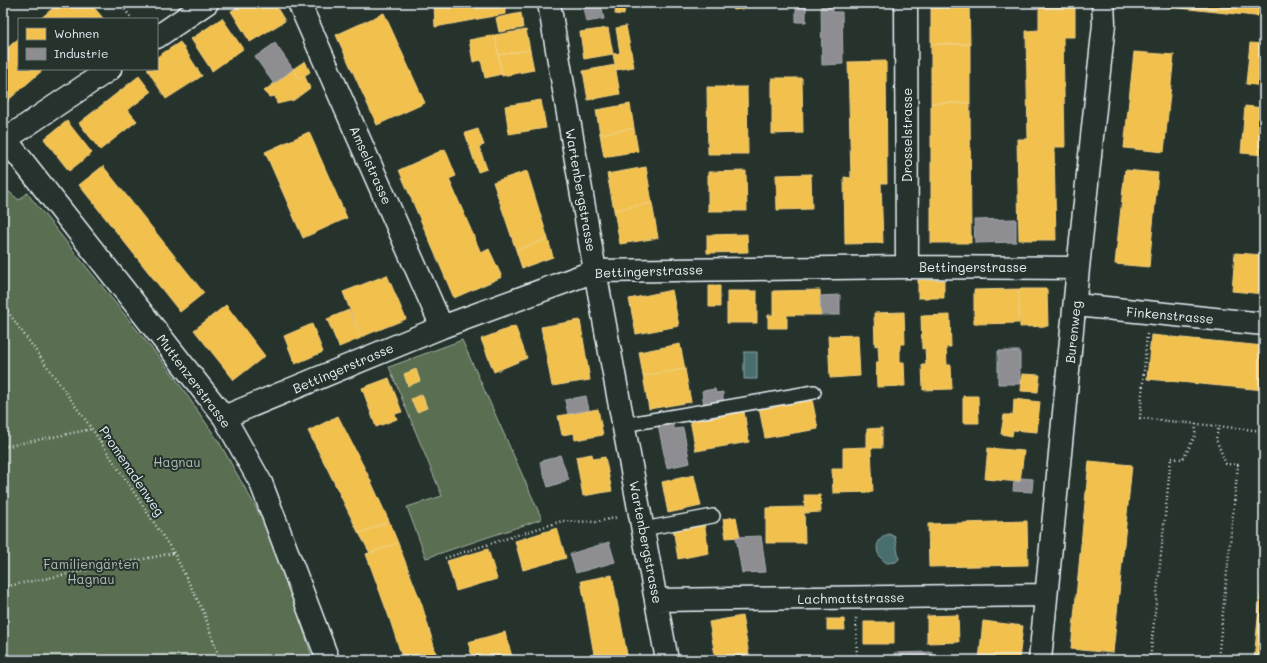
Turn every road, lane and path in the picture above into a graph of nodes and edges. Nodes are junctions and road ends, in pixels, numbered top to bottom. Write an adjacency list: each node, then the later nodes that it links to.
1 (120, 3): 7 (path)
2 (207, 3): 8 (street)
3 (299, 3): 19 (street, Amselstrasse)
4 (549, 3): 13 (street, Wartenbergstrasse)
5 (906, 3): 11 (street, Drosselstrasse)
6 (1104, 3): 12 (street, Burenweg)
7 (131, 18)
8 (158, 36)
9 (108, 70): 10 (street)
10 (4, 138): 21 (street, Muttenzerstrasse)
11 (907, 267): 12 (street, Bettingerstrasse); 13 (street, Bettingerstrasse)
12 (1078, 268): 15 (street, Burenweg)
13 (595, 271): 19 (street, Bettingerstrasse); 23 (street, Wartenbergstrasse)
14 (3, 305): 16 (path, Promenadenweg)
15 (1076, 305): 17 (street, Finkenstrasse); 33 (street, Burenweg)
16 (5, 309): 25 (path, Promenadenweg)
17 (1149, 313): 18 (street, Finkenstrasse); 22 (path)
18 (1264, 324)
19 (442, 326): 21 (street, Bettingerstrasse)
20 (814, 392): 23 (lane)
21 (224, 417): 37 (street, Muttenzerstrasse)
22 (1196, 424): 24 (path); 41 (path)
23 (623, 425): 29 (street, Wartenbergstrasse)
24 (1219, 426): 26 (path); 42 (path)
25 (92, 429): 27 (path); 30 (path, Promenadenweg)
26 (1264, 431)
27 (3, 447)
28 (713, 516): 29 (lane)
29 (641, 520): 31 (path); 35 (street, Wartenbergstrasse)
30 (174, 553): 32 (path); 36 (path, Promenadenweg)
31 (445, 558)
32 (3, 587)
33 (1046, 595): 34 (street, Lachmattstrasse); 40 (street, Burenweg)
34 (855, 598): 35 (street, Lachmattstrasse); 39 (path)
35 (656, 600): 38 (street, Wartenbergstrasse)
36 (220, 660)
37 (328, 660)
38 (667, 660)
39 (857, 660)
40 (1040, 660)
41 (1150, 660)
42 (1218, 660)

